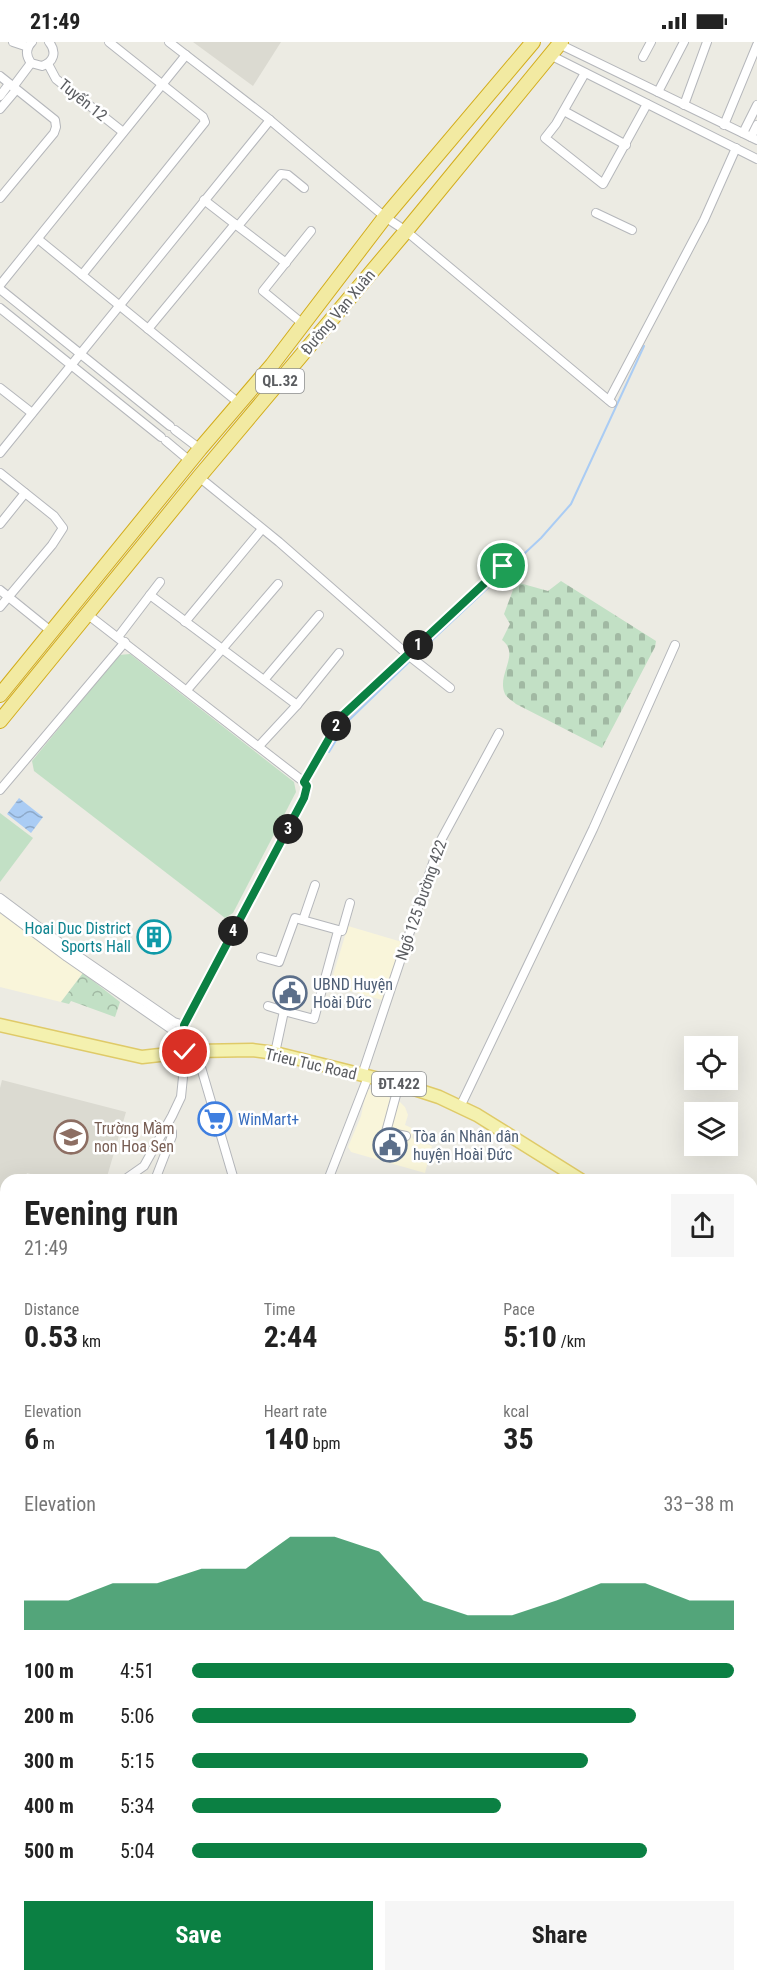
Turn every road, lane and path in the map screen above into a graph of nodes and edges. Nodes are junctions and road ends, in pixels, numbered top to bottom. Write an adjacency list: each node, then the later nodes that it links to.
1 (13, 42): 10 (street)
2 (109, 42): 21 (street)
3 (170, 42): 12 (street)
4 (533, 42): 43 (highway, Đường Vạn Xuân / QL.32)
5 (651, 42): 14 (street)
6 (684, 42): 23 (street)
7 (707, 42): 26 (street)
8 (52, 43): 16 (street)
9 (560, 43): 13 (highway, Đường Vạn Xuân / QL.32); 17 (street)
10 (30, 44): 15 (street)
11 (757, 45): 31 (street)
12 (186, 55): 21 (street); 30 (street)
13 (550, 55): 18 (street); 47 (highway, Đường Vạn Xuân / QL.32)
14 (643, 57)
15 (31, 63): 16 (street); 22 (street)
16 (48, 64): 33 (street, Tuyến 12)
17 (608, 69): 20 (street); 23 (street)
18 (585, 73): 20 (street); 29 (street)
19 (0, 76): 22 (street)
20 (602, 81): 25 (street)
21 (162, 84): 33 (street); 50 (street)
22 (13, 87): 24 (street); 28 (street); 40 (street)
23 (658, 93): 26 (street)
24 (0, 96)
25 (647, 104): 36 (street); 37 (street)
26 (684, 105): 31 (street)
27 (757, 105): 34 (street)
28 (0, 109)
29 (564, 111): 36 (street); 36 (street)
30 (270, 120): 41 (street); 43 (street)
31 (724, 125): 34 (street)
32 (757, 125): 35 (street)
33 (123, 132): 48 (street)
34 (742, 133): 35 (street)
35 (754, 139)
36 (626, 145)
37 (736, 148): 38 (street); 47 (street)
38 (757, 159)
39 (304, 188): 44 (street)
40 (0, 198)
41 (204, 200): 44 (street); 52 (street)
42 (596, 213): 45 (street)
43 (385, 217): 47 (street); 54 (highway, Đường Vạn Xuân / QL.32)
44 (236, 225): 49 (street); 55 (street)
45 (632, 230)
46 (311, 231): 49 (street)
47 (406, 231): 65 (highway, Đường Vạn Xuân / QL.32)
48 (39, 239): 50 (street); 51 (street)
49 (286, 263): 54 (street)
50 (82, 275): 52 (street)
51 (0, 287): 56 (street)
52 (119, 305): 55 (street); 56 (street)
53 (0, 309): 57 (street)
54 (303, 324): 59 (highway, Đường Vạn Xuân / QL.32)
55 (148, 329): 59 (street)
56 (80, 354): 57 (street); 61 (street)
57 (71, 365): 60 (street); 63 (street)
58 (0, 388): 60 (street)
59 (240, 404): 61 (highway, Đường Vạn Xuân / QL.32)
60 (32, 413): 62 (street)
61 (200, 449): 63 (highway, Đường Vạn Xuân / QL.32)
62 (0, 453)
63 (191, 462): 79 (highway, Đường Vạn Xuân / QL.32)
64 (0, 473): 66 (street)
65 (199, 477): 68 (street); 76 (highway, Đường Vạn Xuân / QL.32)
66 (25, 494): 67 (street); 74 (street)
67 (0, 524)
68 (262, 529): 78 (street); 84 (street)
69 (503, 566): 84 (street)
70 (160, 582): 73 (street)
71 (279, 584): 82 (street)
72 (0, 590): 74 (street)
73 (150, 595): 78 (street); 80 (street)
74 (9, 597): 75 (street); 79 (street)
75 (0, 607)
76 (87, 614): 80 (street); 90 (highway, Đường Vạn Xuân / QL.32)
77 (319, 615): 85 (street)
78 (185, 622): 82 (street)
79 (52, 632): 88 (highway, Đường Vạn Xuân / QL.32)
80 (122, 639): 87 (street); 94 (street)
81 (675, 645): 111 (street)
82 (221, 649): 85 (street); 87 (street)
83 (339, 652): 89 (street)
84 (408, 655): 86 (street); 93 (street)
85 (264, 680): 89 (street)
86 (450, 688)
87 (187, 690): 92 (street)
88 (0, 695)
89 (297, 705): 92 (street)
90 (0, 721)
91 (499, 733): 109 (street, Ngõ 125 Đường 422)
92 (259, 747): 93 (street)
93 (304, 782): 105 (street)
94 (0, 790)
95 (315, 885): 99 (street)
96 (0, 897): 105 (street)
97 (350, 903): 100 (street)
98 (0, 907): 105 (street)
99 (303, 920): 100 (street); 101 (street)
100 (338, 931): 103 (street)
101 (261, 957)
102 (268, 1006): 103 (street)
103 (284, 1011): 108 (street)
104 (0, 1024): 107 (main road, ĐT.422)
105 (184, 1030): 106 (street)
106 (195, 1051): 107 (main road, ĐT.422); 108 (main road, Trieu Tuc Road / ĐT.422); 118 (street)
107 (180, 1053): 112 (street)
108 (275, 1053): 109 (main road, Trieu Tuc Road / ĐT.422)
109 (365, 1076): 110 (main road, Trieu Tuc Road / ĐT.422); 119 (street, Ngõ 125 Đường 422)
110 (399, 1084): 111 (main road, Trieu Tuc Road / ĐT.422); 113 (street)
111 (460, 1107): 120 (main road, Trieu Tuc Road / ĐT.422)
112 (166, 1126): 114 (street); 115 (street)
113 (406, 1136)
114 (144, 1166): 115 (street); 116 (street)
115 (159, 1170): 117 (street)
116 (132, 1174)
117 (157, 1174)
118 (232, 1174)
119 (330, 1174)
120 (571, 1174)

